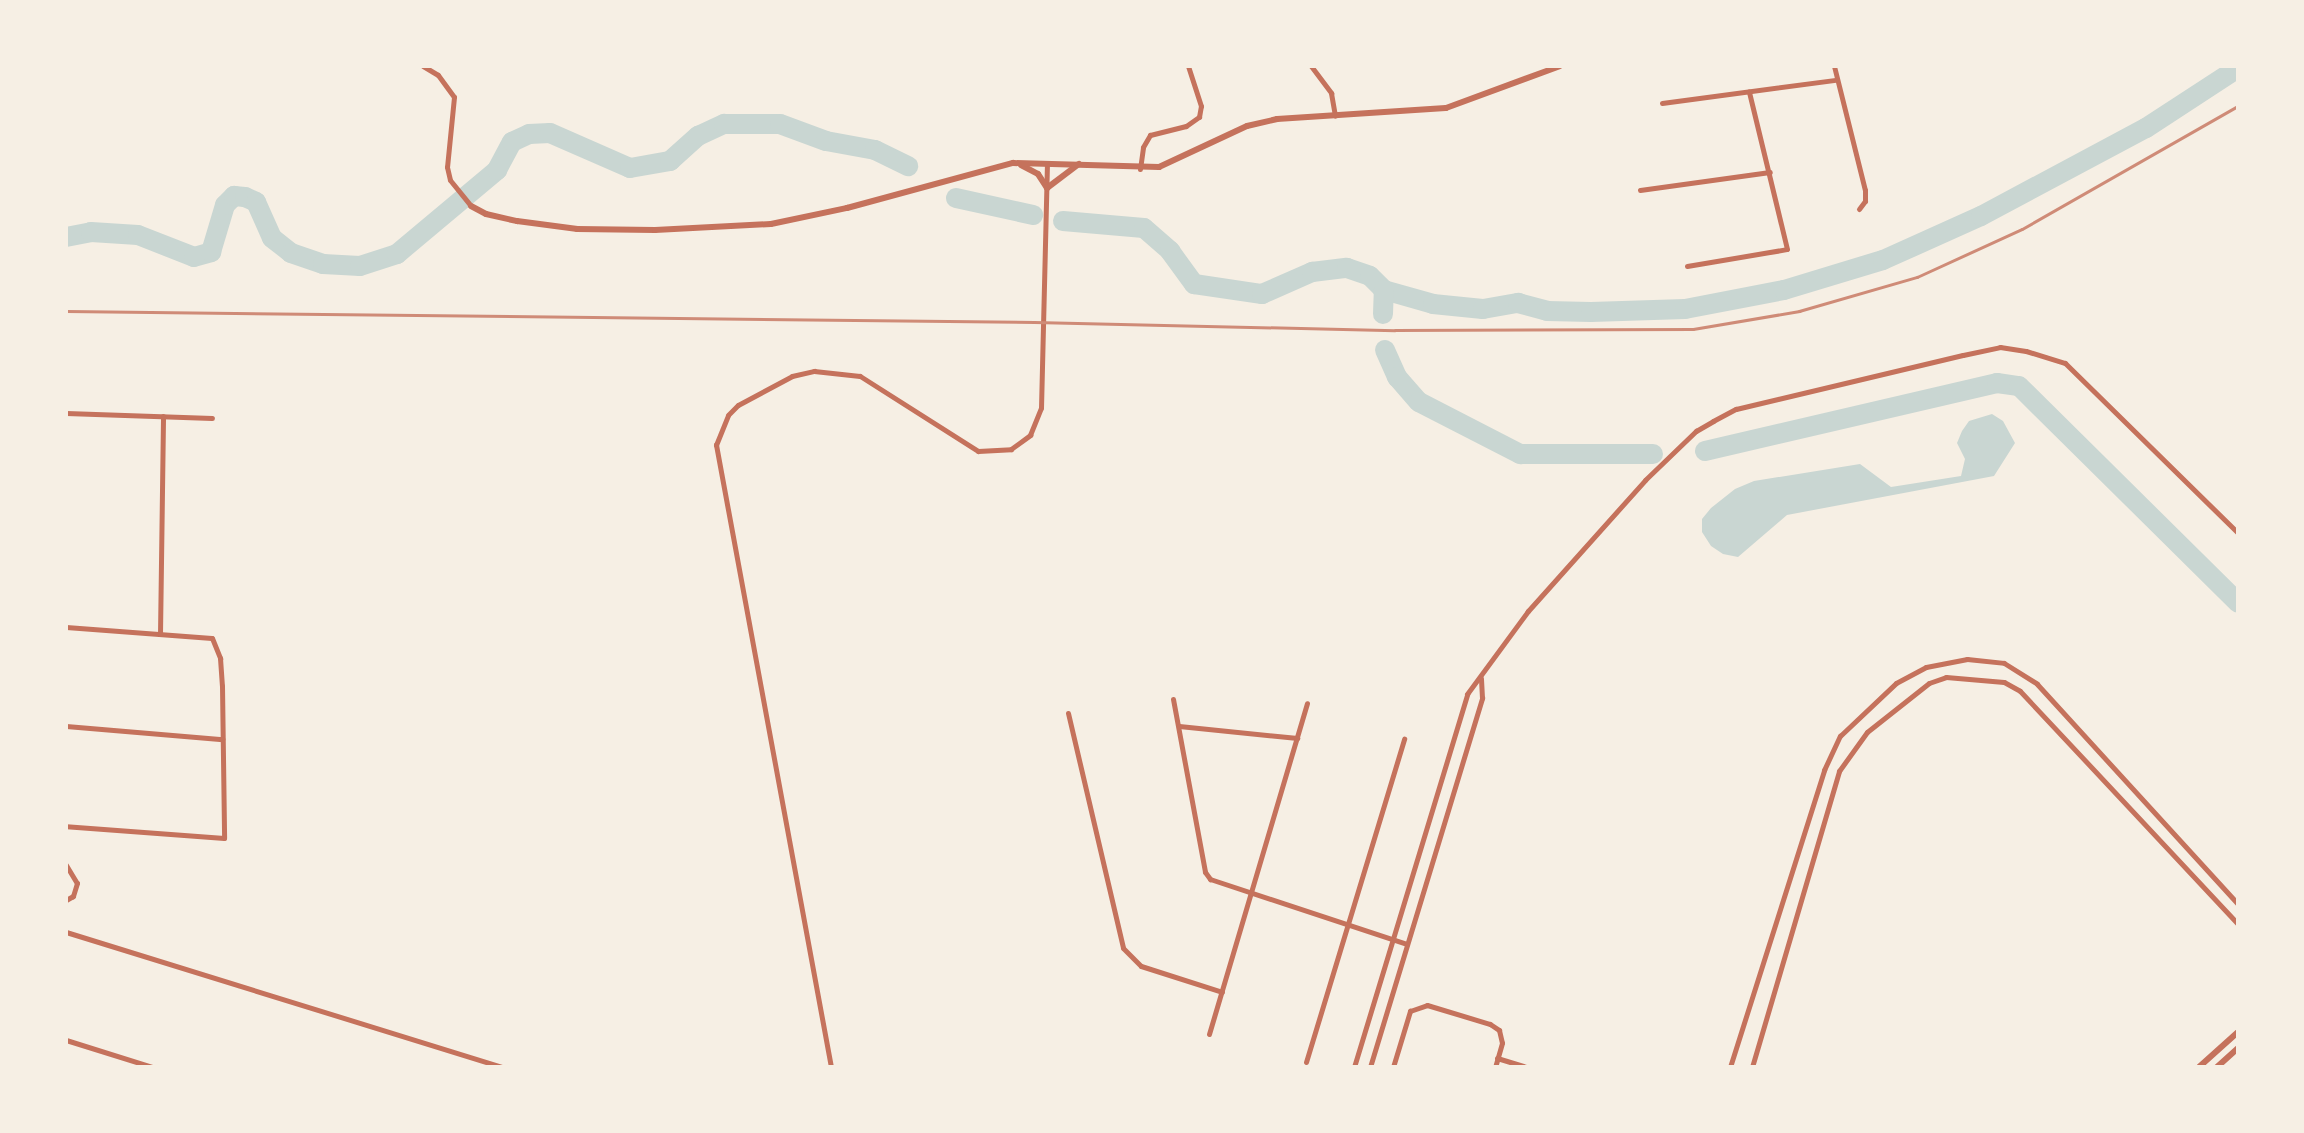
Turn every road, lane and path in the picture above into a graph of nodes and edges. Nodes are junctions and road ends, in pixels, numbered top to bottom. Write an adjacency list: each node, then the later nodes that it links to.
1 (423, 66): 17 (street)
2 (1188, 66): 13 (street)
3 (1311, 66): 9 (street)
4 (1560, 66): 9 (street)
5 (1834, 66): 6 (street)
6 (1835, 80): 7 (street); 18 (street)
7 (1749, 92): 8 (street); 14 (street)
8 (1662, 103)
9 (1335, 116): 13 (street)
10 (1047, 162): 11 (street); 12 (street); 15 (street)
11 (1013, 163): 15 (street); 17 (street)
12 (1079, 164): 13 (street); 15 (street)
13 (1140, 169)
14 (1770, 172): 16 (street); 19 (street)
15 (1047, 188): 54 (street)
16 (1640, 190)
17 (471, 206)
18 (1859, 209)
19 (1687, 266)
20 (66, 413): 21 (street)
21 (163, 416): 22 (street); 25 (street)
22 (212, 418)
23 (2238, 533): 26 (street)
24 (66, 627): 25 (street)
25 (160, 634): 33 (street)
26 (1481, 677): 43 (street); 44 (street)
27 (1173, 699): 31 (street)
28 (1307, 703): 32 (street)
29 (1068, 713): 45 (street)
30 (66, 726): 33 (street)
31 (1179, 726): 32 (street); 37 (street)
32 (1297, 738): 37 (street)
33 (222, 739): 35 (street)
34 (1404, 739): 41 (street)
35 (66, 826)
36 (66, 865): 38 (street)
37 (1251, 894): 41 (street); 45 (street)
38 (66, 900)
39 (2238, 904): 60 (street)
40 (2238, 924): 61 (street)
41 (1348, 925): 43 (street); 51 (street)
42 (66, 932): 53 (street)
43 (1393, 939): 44 (street); 55 (street)
44 (1407, 944): 56 (street)
45 (1222, 992): 47 (street)
46 (2238, 1032): 62 (street)
47 (1209, 1034)
48 (66, 1040): 52 (street)
49 (2238, 1048): 63 (street)
50 (1497, 1058): 57 (street); 58 (street); 59 (street)
51 (1306, 1062)
52 (152, 1067)
53 (502, 1067)
54 (831, 1067)
55 (1354, 1067)
56 (1370, 1067)
57 (1393, 1067)
58 (1495, 1067)
59 (1526, 1067)
60 (1730, 1067)
61 (1752, 1067)
62 (2199, 1067)
63 (2217, 1067)

